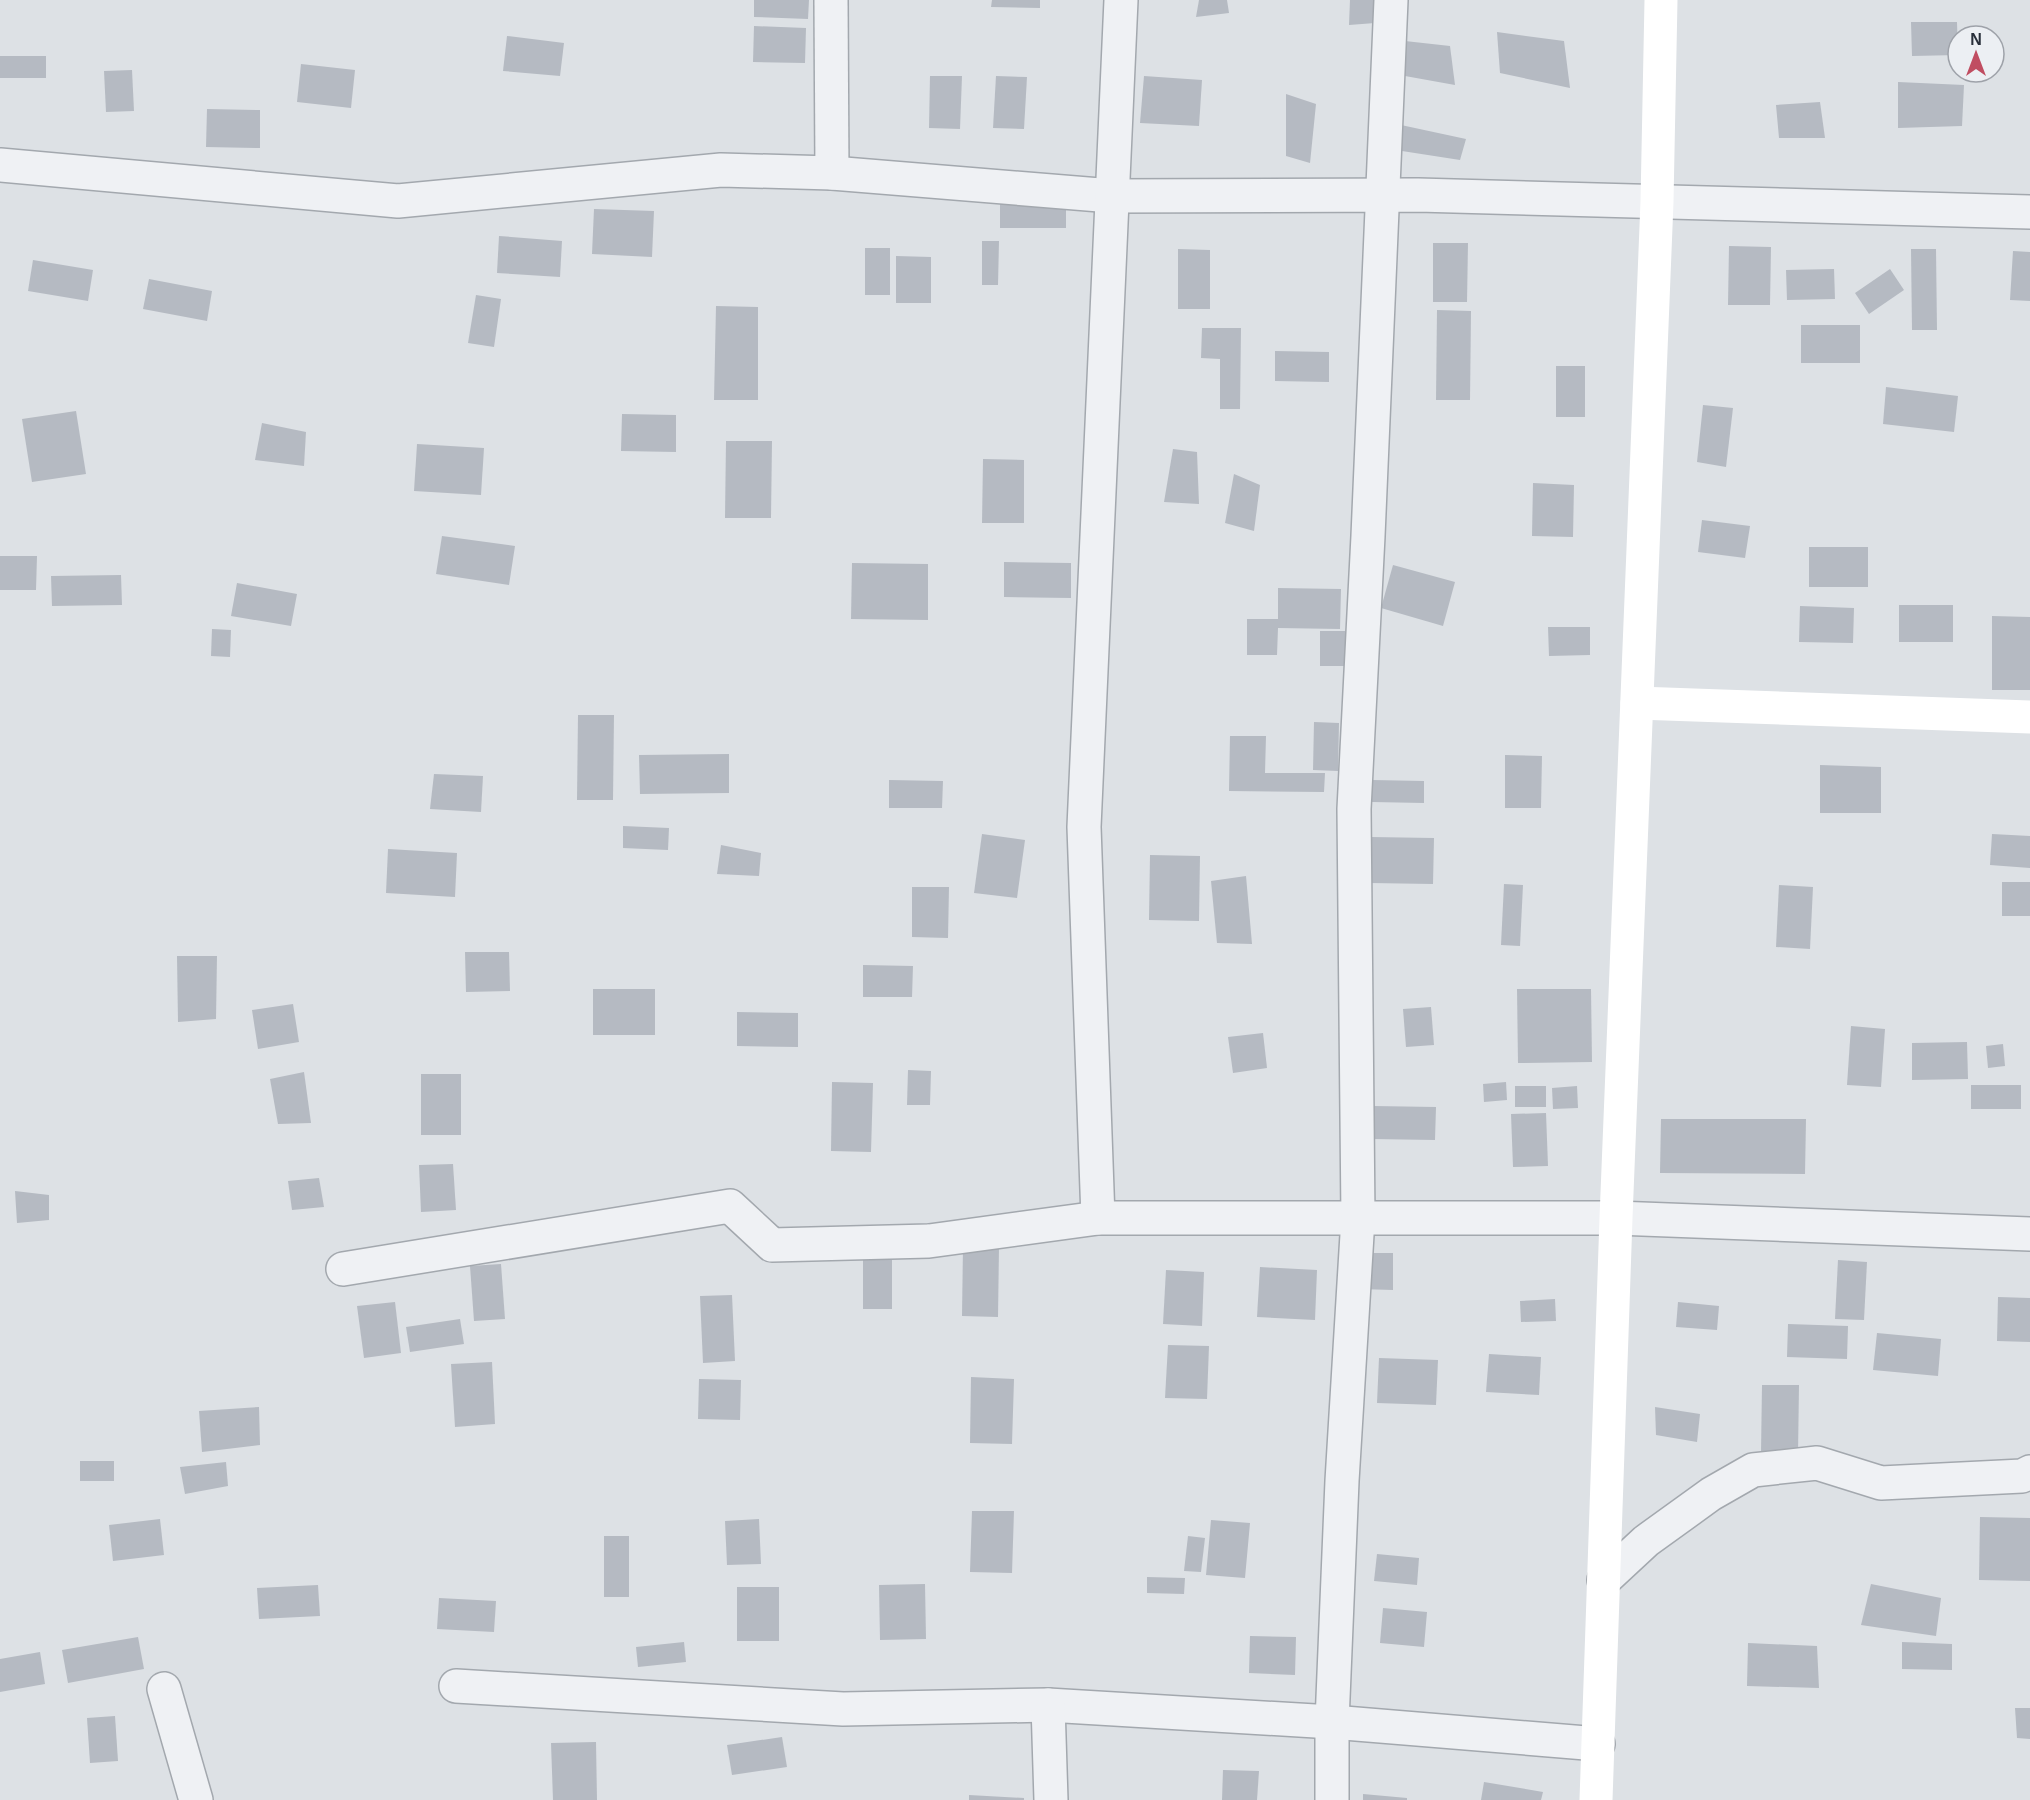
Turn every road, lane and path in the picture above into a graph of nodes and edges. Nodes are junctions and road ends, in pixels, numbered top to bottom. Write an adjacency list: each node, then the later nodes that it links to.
1 (831, 0): 6 (street)
2 (1121, 0): 8 (street)
3 (1391, 0): 7 (street)
4 (1661, 0): 9 (street)
5 (0, 165): 6 (street)
6 (832, 173): 8 (street)
7 (1382, 195): 8 (street); 9 (street); 14 (street)
8 (1112, 196): 13 (street)
9 (1657, 202): 10 (street); 11 (street)
10 (2030, 212)
11 (1637, 703): 12 (street); 15 (street)
12 (2030, 717)
13 (1098, 1218): 14 (street); 17 (street)
14 (1358, 1218): 15 (street); 23 (street)
15 (1616, 1218): 16 (street); 19 (street)
16 (2030, 1234)
17 (343, 1269)
18 (2030, 1472): 19 (street)
19 (1604, 1580): 24 (street)
20 (456, 1686): 22 (street)
21 (164, 1689): 25 (street)
22 (1048, 1705): 23 (street); 26 (street)
23 (1332, 1722): 24 (street); 27 (street)
24 (1598, 1744): 28 (street)
25 (196, 1800)
26 (1051, 1800)
27 (1332, 1800)
28 (1596, 1800)

